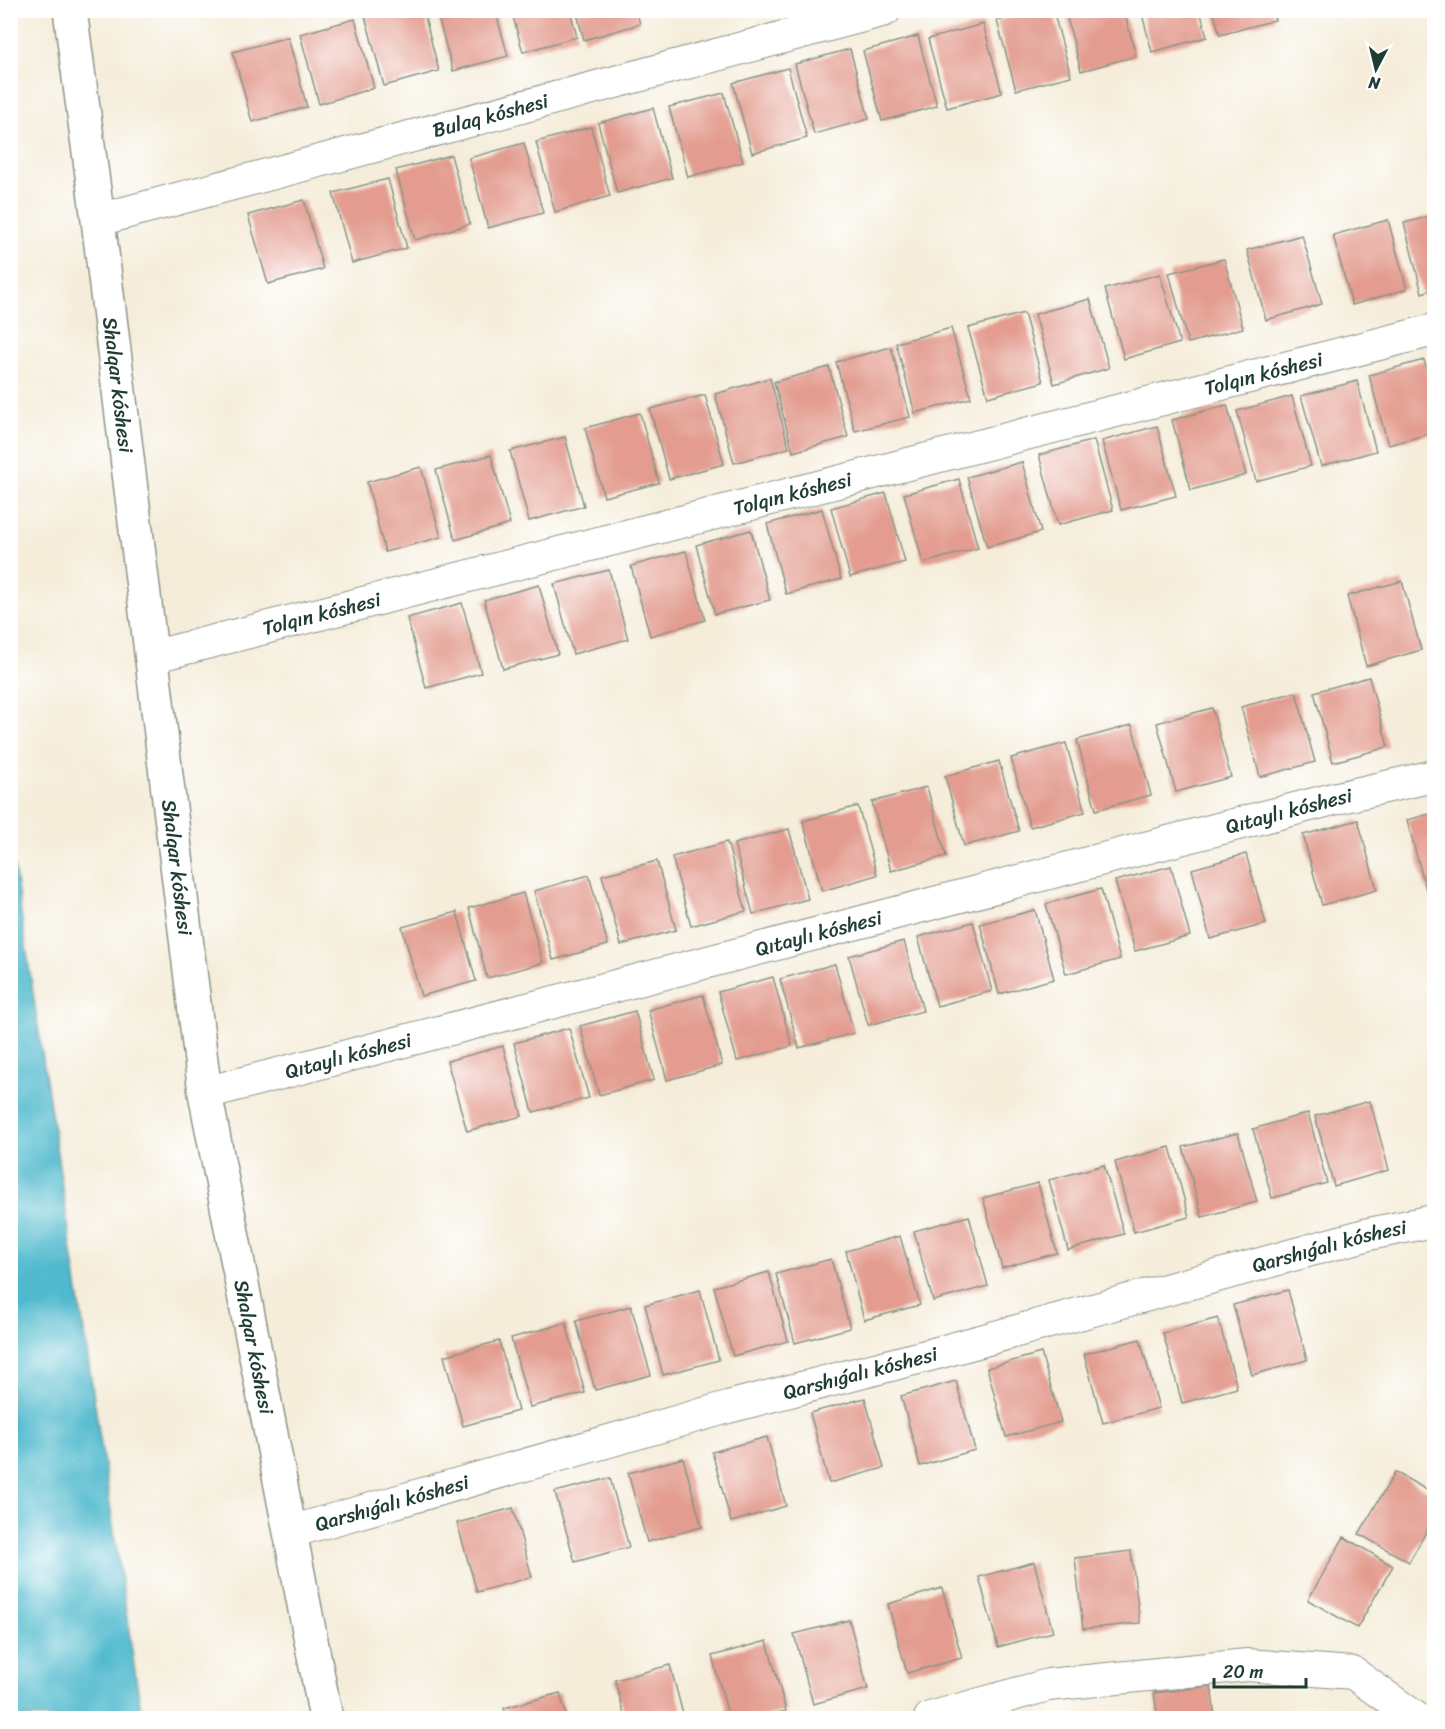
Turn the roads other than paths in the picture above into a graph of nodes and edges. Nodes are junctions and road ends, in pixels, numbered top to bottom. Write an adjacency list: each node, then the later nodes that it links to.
1 (70, 10): 3 (street, Shalqar kóshesi)
2 (885, 10): 3 (street, Bulaq kóshesi)
3 (98, 220): 5 (street, Shalqar kóshesi)
4 (1434, 330): 5 (street, Tolqın kóshesi)
5 (151, 657): 7 (street, Shalqar kóshesi)
6 (1434, 776): 7 (street, Qıtaylı kóshesi)
7 (205, 1093): 9 (street, Shalqar kóshesi)
8 (1434, 1221): 9 (street, Qarshıǵalı kóshesi)
9 (290, 1532): 10 (street, Shalqar kóshesi)
10 (326, 1719)
11 (930, 1719): 12 (street)
12 (1416, 1719)

